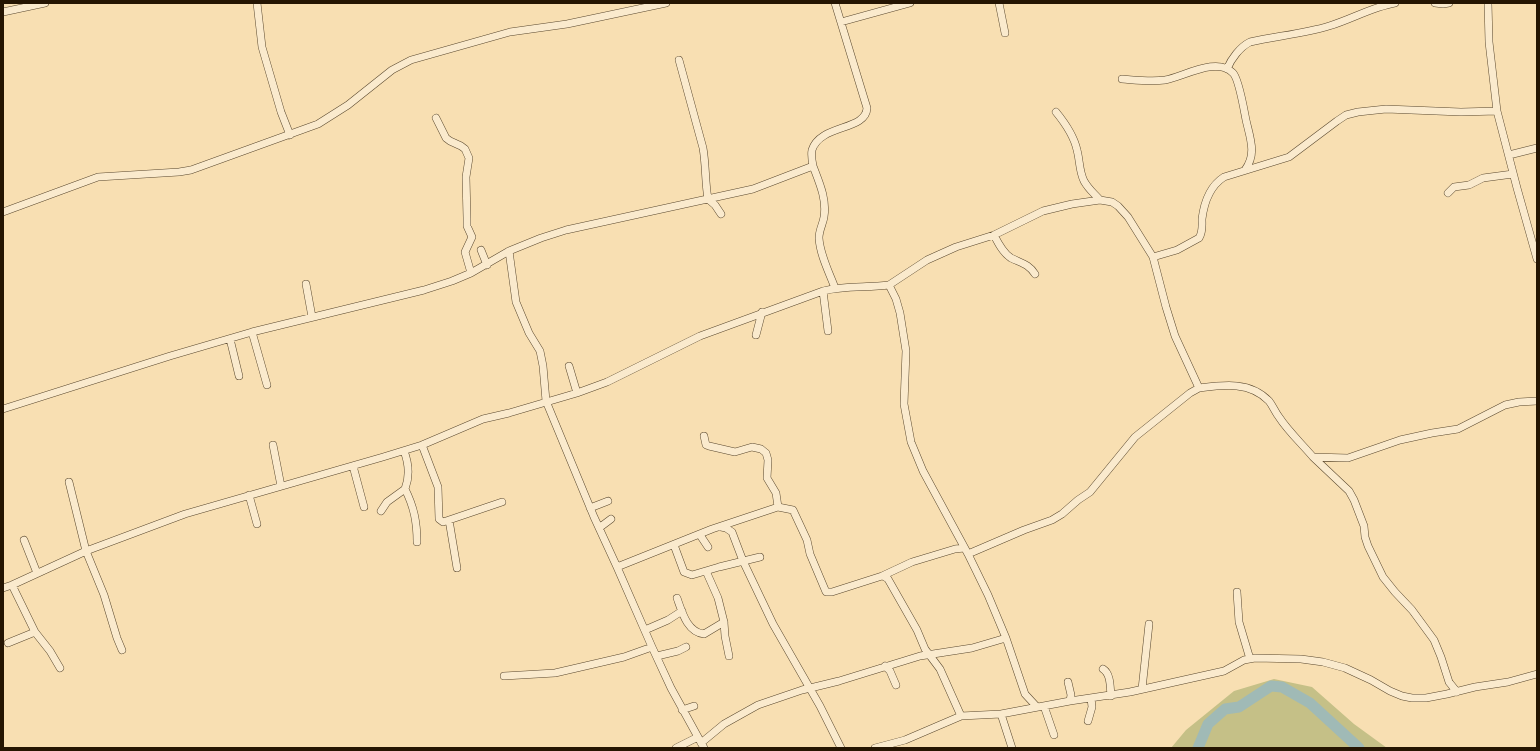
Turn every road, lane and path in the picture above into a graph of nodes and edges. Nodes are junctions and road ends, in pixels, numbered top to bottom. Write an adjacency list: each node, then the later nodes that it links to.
1 (45, 3): 11 (street)
2 (257, 3): 20 (street)
3 (666, 3): 20 (street)
4 (835, 3): 12 (street)
5 (910, 3): 12 (street)
6 (999, 3): 13 (street)
7 (1396, 3): 15 (street)
8 (1435, 3): 9 (street)
9 (1449, 3)
10 (1488, 3): 17 (street)
11 (3, 12)
12 (841, 22): 23 (street)
13 (1004, 33)
14 (679, 60): 28 (street)
15 (1227, 69): 16 (street); 24 (street)
16 (1122, 79)
17 (1497, 111): 22 (street); 24 (street)
18 (1056, 112): 26 (street)
19 (436, 118): 39 (street)
20 (290, 135): 31 (street)
21 (1537, 148): 22 (street)
22 (1509, 155): 25 (street)
23 (813, 166): 28 (street); 43 (street)
24 (1245, 170): 36 (street)
25 (1513, 174): 27 (street); 37 (street)
26 (1091, 192): 29 (street); 30 (street)
27 (1448, 193)
28 (708, 199): 32 (street); 35 (street)
29 (1100, 200): 30 (street); 36 (street)
30 (1088, 202): 33 (street)
31 (3, 212)
32 (721, 214)
33 (994, 235): 40 (street); 42 (street)
34 (481, 250): 38 (street)
35 (509, 251): 38 (street); 56 (street)
36 (1153, 258): 54 (street)
37 (1537, 259)
38 (487, 265): 39 (street)
39 (471, 273): 46 (street)
40 (1035, 274)
41 (306, 284): 46 (street)
42 (889, 284): 43 (street); 88 (street)
43 (835, 288): 44 (street)
44 (823, 292): 45 (street); 47 (street)
45 (762, 312): 49 (street); 55 (street)
46 (312, 318): 48 (street)
47 (828, 331)
48 (252, 332): 50 (street); 53 (street)
49 (756, 335)
50 (230, 339): 52 (street); 58 (street)
51 (569, 366): 55 (street)
52 (239, 376)
53 (267, 385)
54 (1199, 388): 63 (street); 88 (street)
55 (577, 393): 56 (street)
56 (546, 401): 61 (street); 73 (street)
57 (1537, 401): 63 (street)
58 (3, 410)
59 (704, 436): 71 (street)
60 (273, 445): 66 (street)
61 (422, 445): 62 (street); 76 (street)
62 (404, 451): 64 (street); 67 (street)
63 (1313, 457): 123 (street)
64 (353, 466): 66 (street); 72 (street)
65 (69, 482): 87 (street)
66 (281, 486): 68 (street)
67 (405, 489): 74 (street); 84 (street)
68 (249, 495): 78 (street); 87 (street)
69 (608, 501): 73 (street)
70 (502, 502): 76 (street)
71 (778, 506): 77 (street); 95 (street)
72 (364, 507)
73 (590, 508): 80 (street)
74 (381, 511)
75 (611, 519): 80 (street)
76 (449, 520): 92 (street)
77 (736, 522): 79 (street); 81 (street)
78 (258, 524)
79 (721, 527): 81 (street); 82 (street)
80 (599, 528): 91 (street)
81 (732, 532): 90 (street)
82 (700, 535): 85 (street); 86 (street)
83 (24, 540): 94 (street)
84 (417, 542)
85 (674, 545): 91 (street); 93 (street)
86 (708, 547)
87 (86, 550): 94 (street); 109 (street)
88 (966, 551): 95 (street); 105 (street)
89 (760, 557): 90 (street)
90 (743, 561): 93 (street); 121 (street)
91 (617, 567): 103 (street)
92 (457, 568)
93 (706, 571): 101 (street)
94 (36, 573): 96 (street)
95 (882, 576): 110 (street)
96 (12, 585): 97 (street); 104 (street)
97 (3, 588)
98 (1237, 592): 113 (street)
99 (677, 598): 100 (street)
100 (682, 611): 101 (street); 103 (street)
101 (724, 622): 112 (street)
102 (1149, 624): 122 (street)
103 (645, 630): 107 (street)
104 (35, 632): 106 (street); 115 (street)
105 (1006, 638): 110 (street); 124 (street)
106 (8, 644)
107 (652, 647): 111 (street); 118 (street)
108 (686, 647): 111 (street)
109 (122, 650)
110 (930, 655): 114 (street); 133 (street)
111 (657, 656): 131 (street)
112 (729, 656)
113 (1250, 658): 122 (street); 123 (street)
114 (886, 666): 120 (street); 121 (street)
115 (60, 668)
116 (1103, 669): 125 (street)
117 (1537, 674): 123 (street)
118 (504, 676)
119 (1068, 682): 127 (street)
120 (896, 685)
121 (806, 689): 136 (street); 139 (street)
122 (1142, 689): 125 (street)
123 (1457, 692)
124 (1025, 694): 129 (street); 130 (street)
125 (1112, 696): 126 (street)
126 (1092, 698): 127 (street); 134 (street)
127 (1070, 701): 129 (street)
128 (694, 706): 131 (street)
129 (1040, 706): 130 (street); 135 (street)
130 (1021, 709): 132 (street)
131 (682, 710): 136 (street)
132 (1001, 714): 133 (street); 141 (street)
133 (961, 716): 140 (street)
134 (1088, 721)
135 (1054, 735)
136 (701, 743): 137 (street)
137 (684, 747): 138 (street)
138 (676, 748)
139 (841, 748)
140 (875, 748)
141 (1012, 748)

